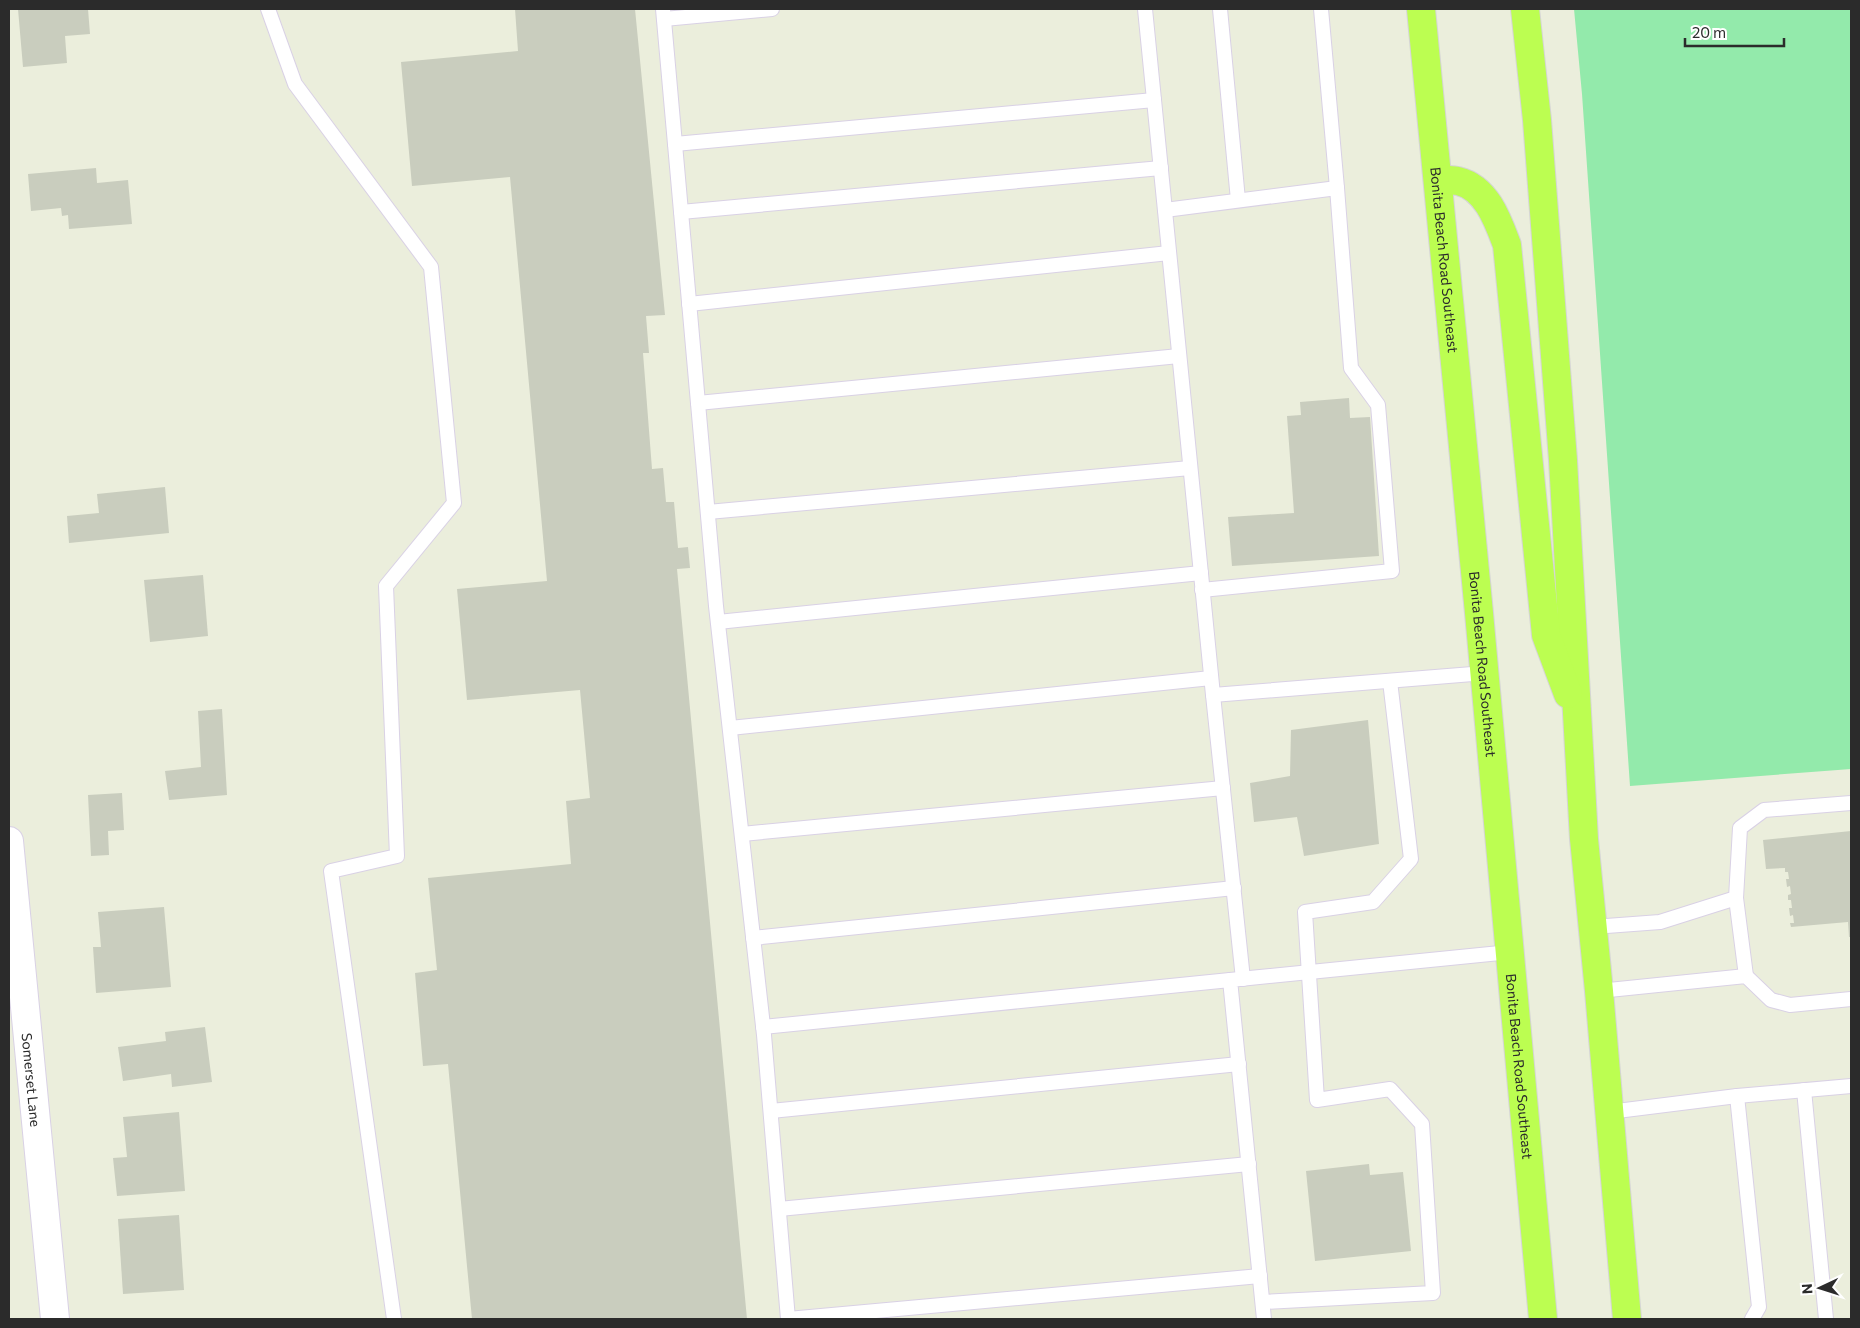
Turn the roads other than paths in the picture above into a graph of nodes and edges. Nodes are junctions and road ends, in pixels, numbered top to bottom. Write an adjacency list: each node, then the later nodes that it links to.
1 (268, 9): 58 (lane)
2 (772, 9): 8 (lane)
3 (1145, 9): 9 (lane)
4 (1225, 9): 14 (lane)
5 (1321, 9): 13 (lane)
6 (1421, 9): 12 (main road, Bonita Beach Road Southeast)
7 (1525, 9): 30 (main road)
8 (663, 14): 10 (lane)
9 (1154, 100): 10 (lane); 11 (lane)
10 (675, 144): 16 (lane)
11 (1161, 168): 15 (lane); 16 (lane)
12 (1438, 179): 26 (main road, Bonita Beach Road Southeast); 30 (main road)
13 (1337, 188): 14 (lane); 24 (lane)
14 (1238, 200): 15 (lane)
15 (1165, 210): 17 (lane)
16 (681, 212): 18 (lane)
17 (1169, 252): 18 (lane); 19 (lane)
18 (689, 304): 20 (lane)
19 (1180, 356): 20 (lane); 21 (lane)
20 (698, 403): 22 (lane)
21 (1190, 468): 22 (lane); 23 (lane)
22 (708, 512): 25 (lane)
23 (1201, 573): 24 (lane); 25 (lane)
24 (1202, 590): 27 (lane)
25 (718, 622): 31 (lane)
26 (1485, 673): 28 (lane); 40 (main road, Bonita Beach Road Southeast)
27 (1211, 678): 29 (lane); 31 (lane)
28 (1390, 681): 29 (lane); 41 (lane)
29 (1213, 696): 32 (lane)
30 (1577, 718): 38 (main road)
31 (730, 728): 34 (lane)
32 (1223, 788): 34 (lane); 36 (lane)
33 (1851, 803): 37 (lane)
34 (742, 834): 39 (lane)
35 (9, 841): 57 (street, Somerset Lane)
36 (1234, 888): 39 (lane); 43 (lane)
37 (1736, 898): 38 (lane); 42 (lane)
38 (1592, 927): 44 (main road)
39 (753, 938): 46 (lane)
40 (1510, 952): 41 (lane); 61 (main road, Bonita Beach Road Southeast)
41 (1308, 972): 43 (lane); 56 (lane)
42 (1746, 976): 44 (lane); 45 (lane)
43 (1237, 979): 46 (lane); 47 (lane)
44 (1599, 991): 52 (main road)
45 (1851, 999)
46 (763, 1027): 51 (lane)
47 (1239, 1064): 51 (lane); 53 (lane)
48 (1851, 1086): 49 (lane)
49 (1804, 1090): 50 (lane); 64 (lane)
50 (1737, 1096): 52 (lane); 63 (lane)
51 (771, 1111): 54 (lane)
52 (1609, 1112): 62 (main road)
53 (1249, 1164): 54 (lane); 55 (lane)
54 (779, 1209): 59 (lane)
55 (1260, 1276): 56 (lane); 59 (lane)
56 (1263, 1302): 60 (lane)
57 (55, 1319)
58 (394, 1319)
59 (788, 1319)
60 (1264, 1319)
61 (1542, 1319)
62 (1627, 1319)
63 (1752, 1319)
64 (1826, 1319)

